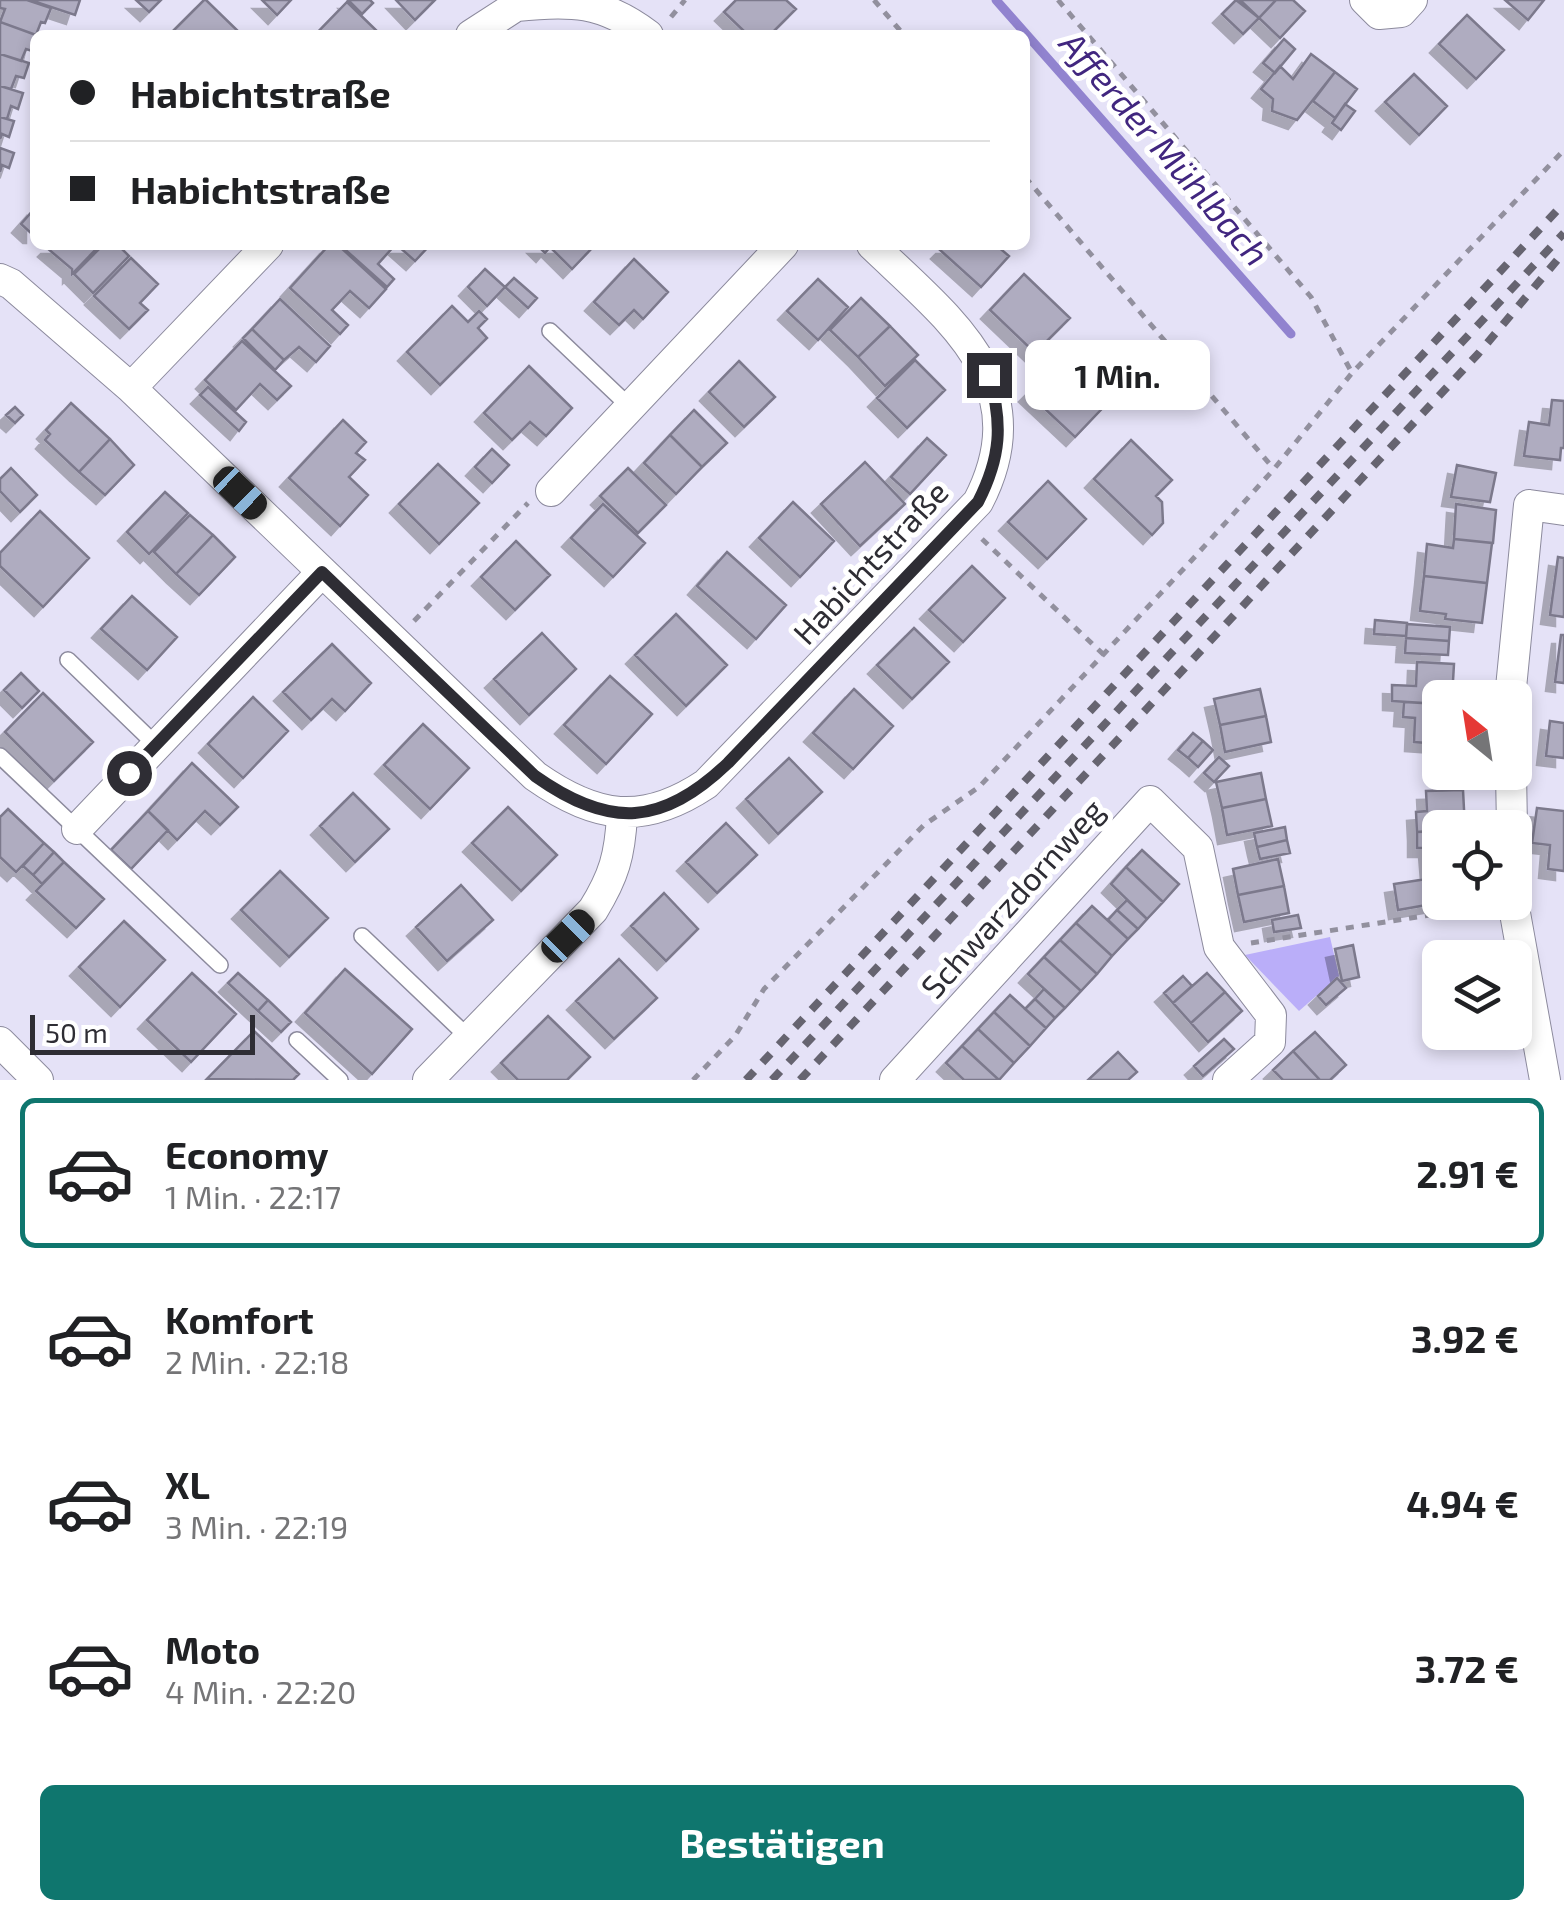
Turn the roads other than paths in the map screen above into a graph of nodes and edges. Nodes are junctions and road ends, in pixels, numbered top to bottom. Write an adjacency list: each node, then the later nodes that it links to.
1 (1364, 0): 2 (street)
2 (1412, 0)
3 (515, 3): 4 (street); 5 (street)
4 (477, 30)
5 (640, 30)
6 (263, 250): 11 (street)
7 (778, 250): 12 (street)
8 (877, 250): 20 (street, Habichtstraße)
9 (0, 279): 11 (street, Habichtstraße)
10 (550, 331): 12 (lane)
11 (132, 388): 15 (street, Habichtstraße)
12 (629, 406): 13 (street)
13 (550, 491)
14 (1564, 510): 17 (street)
15 (322, 572): 18 (street); 20 (street, Habichtstraße)
16 (68, 660): 18 (lane)
17 (1512, 680)
18 (156, 745): 21 (street)
19 (0, 756): 21 (lane)
20 (622, 814): 25 (street)
21 (77, 829): 24 (lane)
22 (1505, 920): 33 (street)
23 (362, 936): 25 (lane)
24 (220, 965)
25 (468, 1036): 30 (street)
26 (297, 1040): 29 (lane)
27 (0, 1042): 28 (street)
28 (27, 1076)
29 (340, 1080)
30 (428, 1080)
31 (895, 1080): 32 (street, Schwarzdornweg)
32 (1228, 1080)
33 (1545, 1080)

